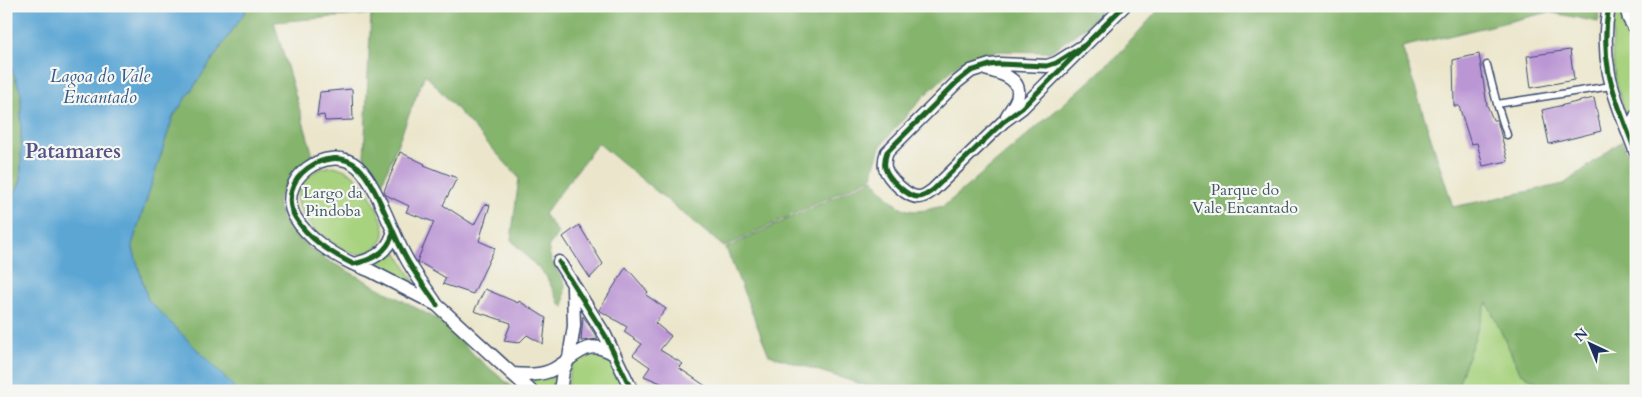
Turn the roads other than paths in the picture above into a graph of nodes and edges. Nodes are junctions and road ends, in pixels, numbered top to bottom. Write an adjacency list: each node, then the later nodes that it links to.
1 (1124, 6): 5 (street)
2 (1609, 6): 8 (street)
3 (1626, 6): 4 (street)
4 (1636, 31)
5 (1083, 46): 7 (street); 11 (street)
6 (1487, 65): 9 (lane)
7 (979, 68): 11 (street); 11 (street)
8 (1611, 86): 9 (lane); 12 (street)
9 (1496, 104): 13 (lane)
10 (1636, 116): 12 (street)
11 (1003, 122)
12 (1628, 133): 14 (street)
13 (1507, 135)
14 (1636, 153)
15 (394, 234): 17 (street); 17 (street); 19 (street)
16 (559, 262): 18 (street)
17 (353, 264): 19 (street)
18 (574, 287): 20 (street); 21 (street)
19 (437, 305): 22 (street)
20 (614, 354): 21 (street); 25 (street)
21 (569, 358): 22 (street); 24 (street)
22 (512, 374): 23 (street)
23 (531, 391)
24 (560, 391)
25 (632, 391)

